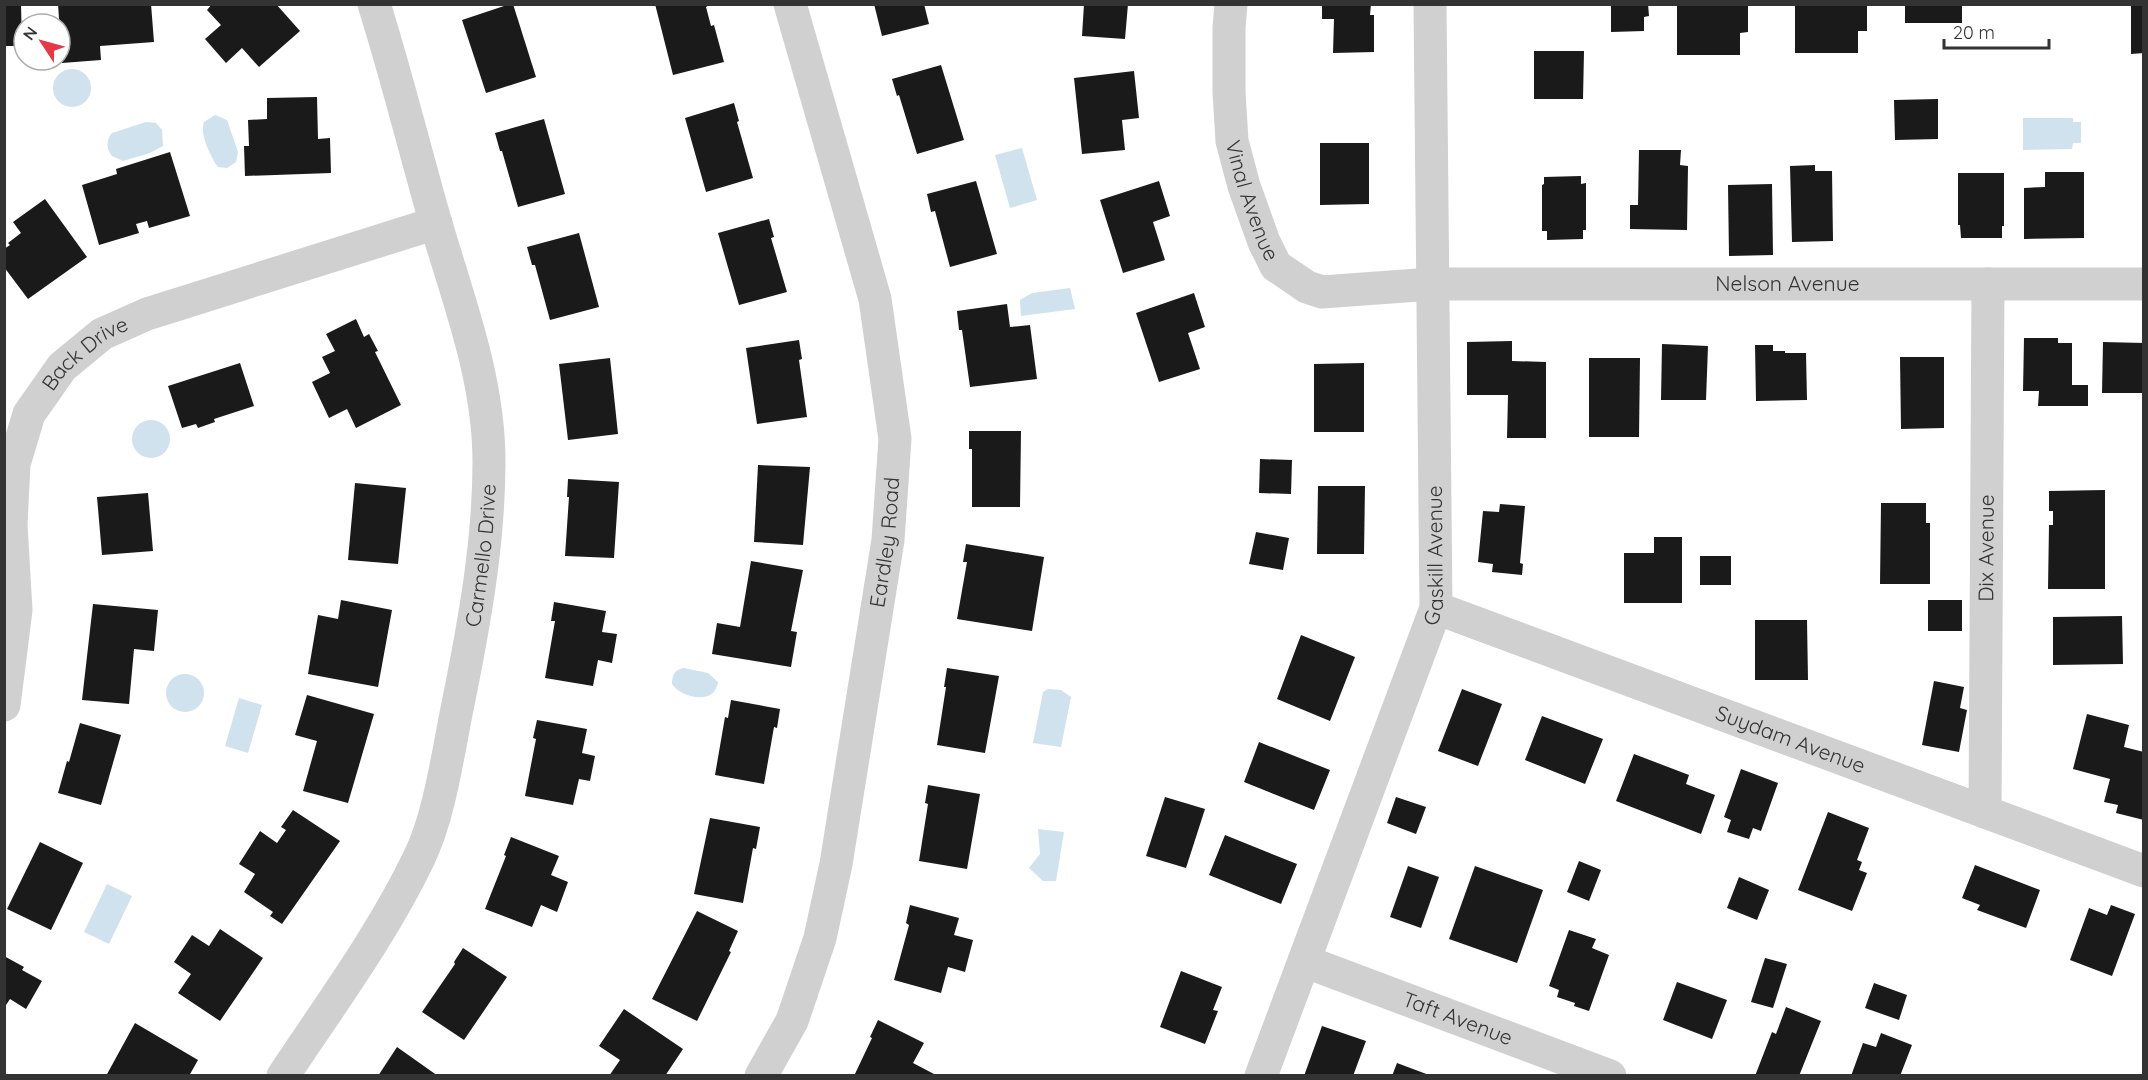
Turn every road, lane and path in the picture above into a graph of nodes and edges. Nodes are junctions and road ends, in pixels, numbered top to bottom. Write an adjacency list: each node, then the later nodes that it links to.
1 (374, 4): 5 (street, Carmello Drive)
2 (790, 4): 15 (street, Eardley Road)
3 (1231, 4): 6 (street, Vinal Avenue)
4 (1430, 4): 6 (street, Gaskill Avenue)
5 (436, 223): 10 (street, Back Drive); 14 (street, Carmello Drive)
6 (1432, 284): 7 (street, Nelson Avenue); 9 (street, Gaskill Avenue)
7 (1988, 284): 8 (street, Nelson Avenue); 11 (street, Dix Avenue)
8 (2144, 284)
9 (1436, 608): 11 (street, Suydam Avenue); 13 (street, Gaskill Avenue)
10 (4, 705)
11 (1985, 812): 12 (street, Suydam Avenue)
12 (2144, 871)
13 (1304, 961): 16 (street, Gaskill Avenue); 17 (street, Taft Avenue)
14 (283, 1076)
15 (761, 1076)
16 (1261, 1076)
17 (1610, 1076)

